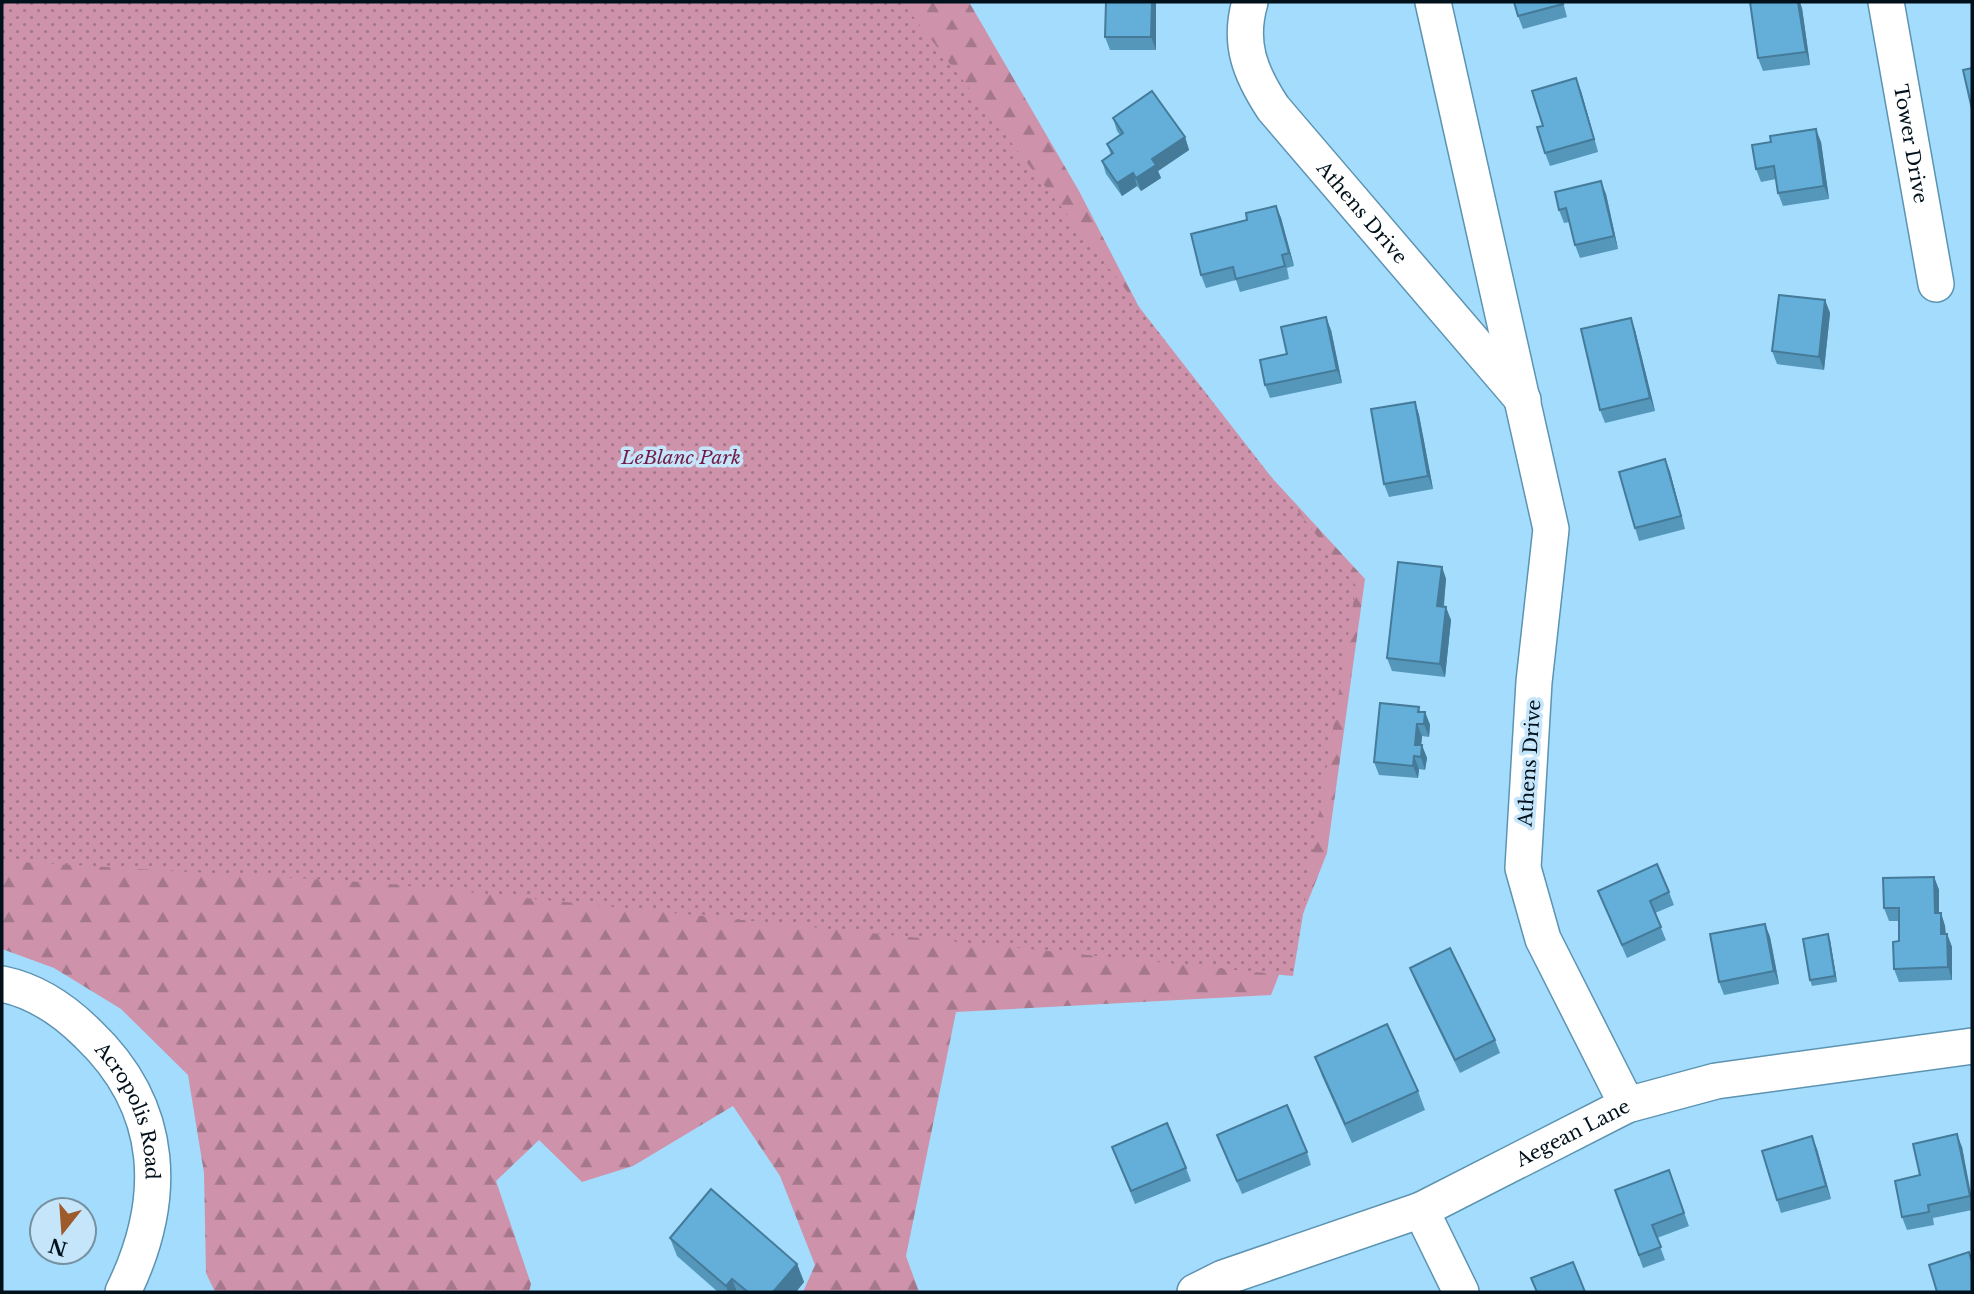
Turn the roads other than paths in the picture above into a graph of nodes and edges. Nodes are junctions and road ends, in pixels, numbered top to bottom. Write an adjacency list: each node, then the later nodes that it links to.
1 (1250, 2): 5 (street, Athens Drive)
2 (1433, 2): 5 (street, Athens Drive)
3 (1886, 2): 4 (street, Tower Drive)
4 (1936, 284)
5 (1526, 403): 8 (street, Athens Drive)
6 (2, 984): 10 (street, Acropolis Road)
7 (1972, 1046): 8 (street, Aegean Lane)
8 (1627, 1105): 9 (street, Aegean Lane)
9 (1421, 1210): 11 (street, Aegean Lane); 12 (street)
10 (123, 1292)
11 (1195, 1292)
12 (1461, 1292)

